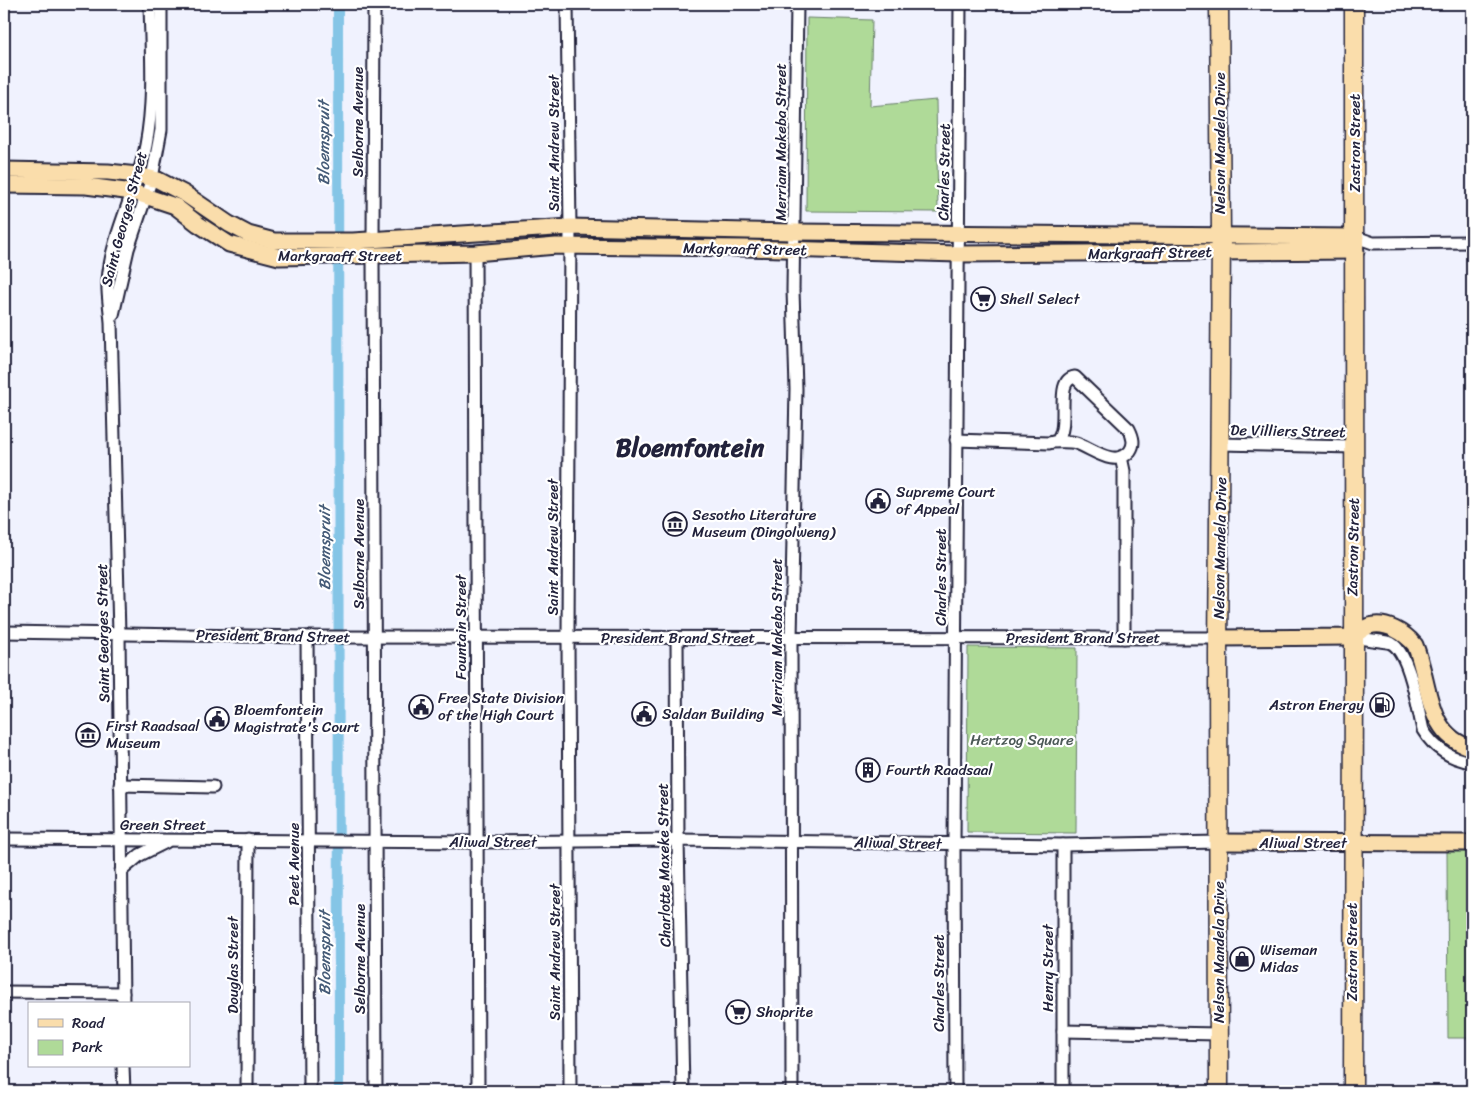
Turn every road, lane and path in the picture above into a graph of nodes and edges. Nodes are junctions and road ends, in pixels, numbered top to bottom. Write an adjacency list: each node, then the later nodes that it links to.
1 (150, 4): 10 (street, Saint Georges Street)
2 (161, 4): 10 (street, Saint Georges Street)
3 (374, 4): 18 (street, Selborne Avenue)
4 (567, 4): 14 (street, Saint Andrew Street)
5 (797, 4): 15 (street, Merriam Makeba Street)
6 (960, 4): 16 (street, Charles Street)
7 (1220, 4): 20 (highway, Nelson Mandela Drive)
8 (1354, 4): 21 (highway, Zastron Street)
9 (4, 170): 10 (main road)
10 (145, 177): 12 (street, Saint Georges Street); 13 (street, Saint Georges Street); 18 (main road, Markgraaff Street)
11 (4, 185): 12 (main road, Markgraaff Street)
12 (132, 192): 13 (main road, Markgraaff Street); 27 (street, Saint Georges Street)
13 (148, 196): 26 (main road, Markgraaff Street); 27 (street, Saint Georges Street)
14 (570, 228): 15 (main road, Markgraaff Street); 17 (main road, Markgraaff Street); 22 (street, Saint Andrew Street)
15 (795, 232): 16 (main road, Markgraaff Street); 23 (street, Merriam Makeba Street)
16 (959, 233): 20 (main road, Markgraaff Street); 25 (street, Charles Street)
17 (468, 235): 18 (main road, Markgraaff Street); 24 (main road)
18 (373, 240)
19 (1472, 242): 21 (street, Markgraaff Street)
20 (1221, 243): 21 (main road, Markgraaff Street); 25 (main road, Markgraaff Street); 30 (highway, Nelson Mandela Drive)
21 (1356, 244): 31 (highway, Zastron Street)
22 (569, 246): 23 (main road, Markgraaff Street); 24 (main road, Markgraaff Street); 39 (street, Saint Andrew Street)
23 (795, 250): 25 (main road, Markgraaff Street); 41 (street, Merriam Makeba Street)
24 (475, 253): 26 (main road, Markgraaff Street); 38 (street, Fountain Street)
25 (958, 254): 28 (street, Charles Street)
26 (373, 256): 36 (street, Selborne Avenue)
27 (112, 322): 34 (street, Saint Georges Street)
28 (956, 440): 29 (street); 44 (street, Charles Street)
29 (1053, 442): 32 (street); 32 (street)
30 (1221, 444): 31 (street, De Villiers Street); 43 (highway, Nelson Mandela Drive)
31 (1354, 447): 37 (highway, Zastron Street)
32 (1121, 457): 42 (street)
33 (4, 632): 34 (street, President Brand Street)
34 (119, 634): 35 (street, President Brand Street); 47 (street, Saint Georges Street)
35 (307, 637): 36 (street, President Brand Street); 53 (street, Peet Avenue)
36 (369, 637): 38 (street, President Brand Street); 58 (street, Selborne Avenue)
37 (1352, 637): 43 (main road, President Brand Street); 45 (main road); 46 (street); 61 (highway, Zastron Street)
38 (476, 638): 39 (street, President Brand Street); 59 (street, Fountain Street)
39 (568, 638): 40 (street, President Brand Street); 56 (street, Saint Andrew Street)
40 (678, 638): 41 (street, President Brand Street); 55 (street, Charlotte Maxeke Street)
41 (791, 638): 44 (street, President Brand Street); 57 (street, Merriam Makeba Street)
42 (1124, 638): 43 (street, President Brand Street); 44 (street, President Brand Street)
43 (1218, 638): 60 (highway, Nelson Mandela Drive)
44 (956, 640): 63 (street, Charles Street)
45 (1472, 748)
46 (1472, 762)
47 (120, 785): 48 (street); 51 (street, Saint Georges Street)
48 (213, 787)
49 (4, 838): 51 (street, Green Street)
50 (172, 839): 51 (street, Green Street); 52 (street, Green Street); 65 (street)
51 (121, 840): 65 (street, Saint Georges Street)
52 (248, 840): 53 (street, Green Street); 72 (street, Douglas Street)
53 (308, 840): 54 (street, Green Street); 73 (street, Peet Avenue)
54 (323, 840): 58 (street, Aliwal Street)
55 (678, 840): 56 (street, Aliwal Street); 57 (street, Aliwal Street); 77 (street, Charlotte Maxeke Street)
56 (571, 841): 59 (street, Aliwal Street); 76 (street, Saint Andrew Street)
57 (792, 841): 63 (street, Aliwal Street); 78 (street, Merriam Makeba Street)
58 (369, 842): 59 (street, Aliwal Street); 74 (street, Selborne Avenue)
59 (479, 842): 75 (street, Fountain Street)
60 (1219, 842): 61 (main road, Aliwal Street); 64 (street, Aliwal Street); 69 (highway, Nelson Mandela Drive)
61 (1352, 843): 62 (main road, Aliwal Street); 82 (highway, Zastron Street)
62 (1472, 843)
63 (954, 844): 64 (street, Aliwal Street); 79 (street, Charles Street)
64 (1064, 845): 68 (street, Henry Street)
65 (121, 871): 67 (street, Saint Georges Street)
66 (4, 992): 67 (street)
67 (123, 998)
68 (1064, 1032): 69 (street); 80 (street, Henry Street)
69 (1219, 1034): 81 (highway, Nelson Mandela Drive)
70 (123, 1068): 71 (street)
71 (124, 1091)
72 (247, 1091)
73 (310, 1091)
74 (376, 1091)
75 (478, 1091)
76 (570, 1091)
77 (684, 1091)
78 (792, 1091)
79 (955, 1091)
80 (1063, 1091)
81 (1219, 1091)
82 (1353, 1091)

